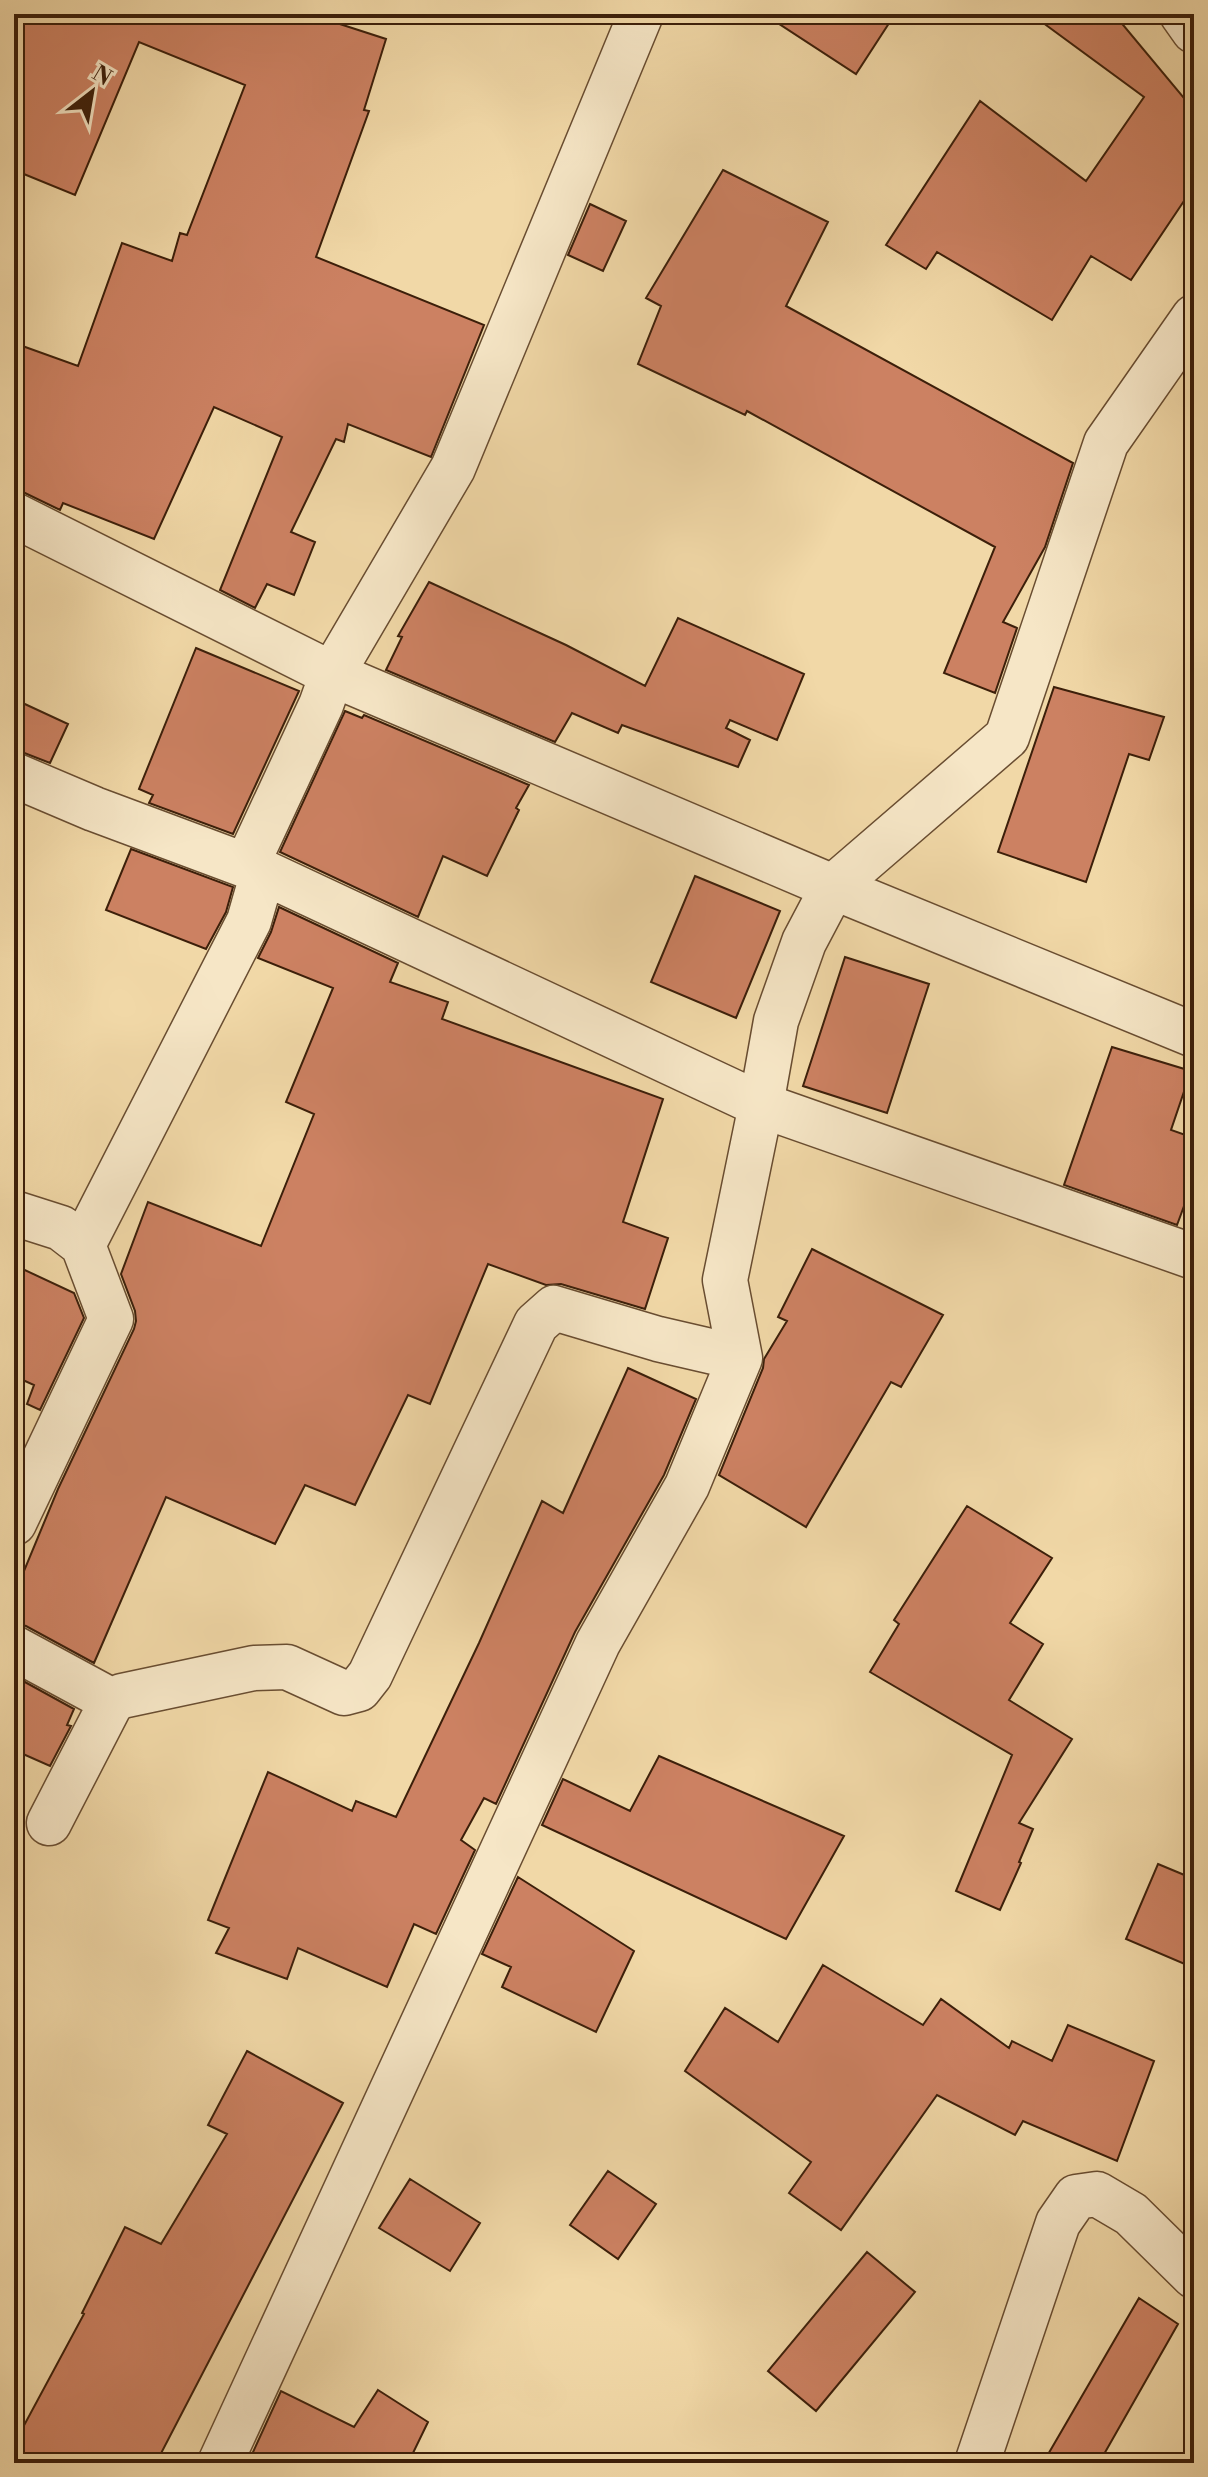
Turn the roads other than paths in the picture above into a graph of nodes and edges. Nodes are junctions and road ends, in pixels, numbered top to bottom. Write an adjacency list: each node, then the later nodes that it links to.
1 (641, 14): 6 (street)
2 (1182, 14): 3 (street)
3 (1194, 31)
4 (1194, 317): 9 (street)
5 (14, 515): 6 (street)
6 (332, 674): 8 (street); 9 (street)
7 (14, 775): 8 (street)
8 (263, 872): 11 (street); 13 (street)
9 (833, 887): 10 (street); 11 (street)
10 (1194, 1035)
11 (761, 1105): 14 (street); 15 (street)
12 (14, 1213): 13 (street)
13 (83, 1245): 16 (street)
14 (1194, 1257)
15 (740, 1358): 18 (street); 21 (street)
16 (14, 1523)
17 (14, 1648): 18 (street)
18 (112, 1701): 19 (street)
19 (49, 1823)
20 (1194, 2276): 22 (street)
21 (220, 2463)
22 (977, 2463)

